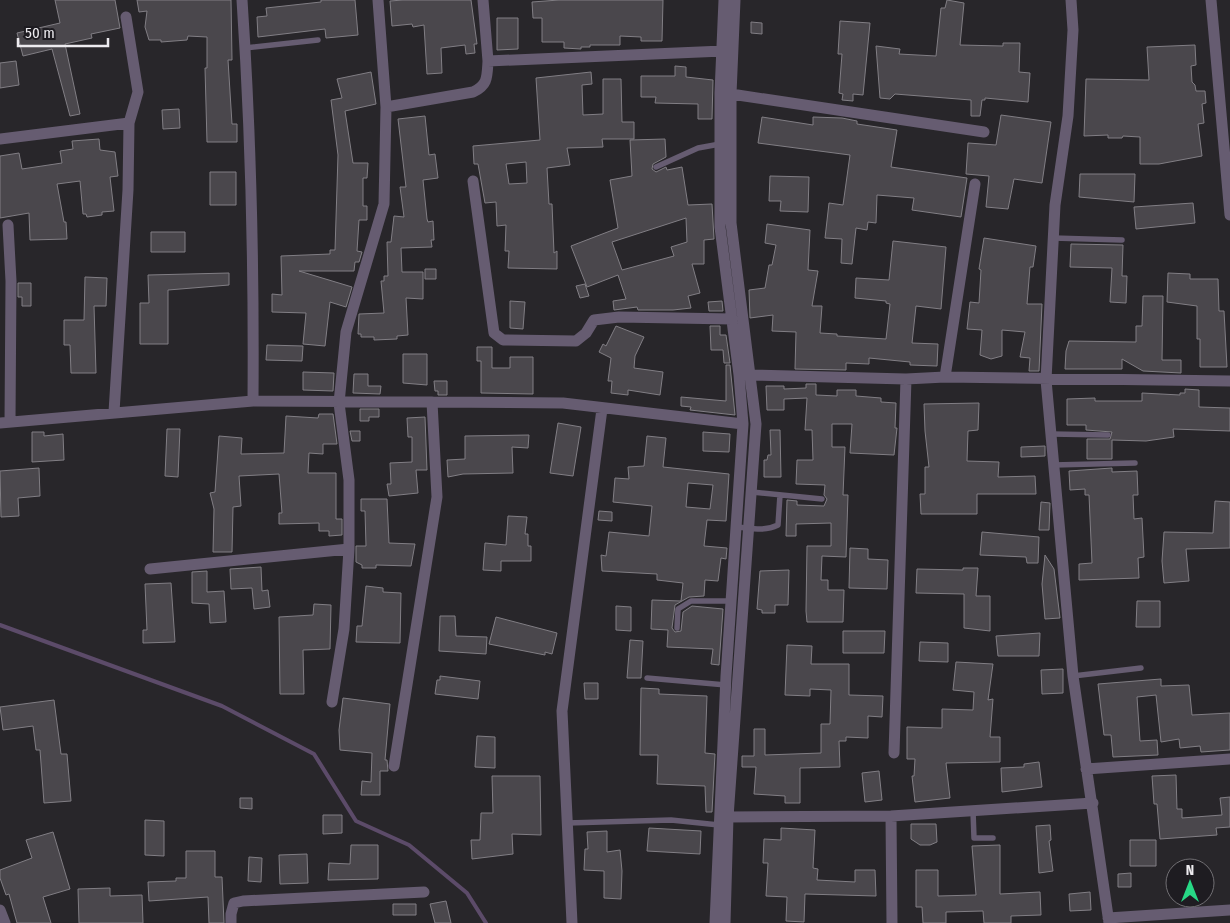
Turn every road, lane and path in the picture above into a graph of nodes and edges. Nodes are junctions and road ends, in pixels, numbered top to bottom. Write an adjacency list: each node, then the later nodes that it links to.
1 (242, 0): 10 (street)
2 (378, 0): 14 (street)
3 (483, 0): 12 (street)
4 (724, 0): 11 (street)
5 (735, 0): 13 (street)
6 (1071, 0): 24 (street)
7 (1211, 0): 22 (street)
8 (126, 17): 15 (street)
9 (318, 40): 10 (lane)
10 (245, 48): 32 (street)
11 (723, 51): 12 (street); 18 (street)
12 (488, 61): 14 (street)
13 (731, 94): 16 (street); 27 (street)
14 (386, 107): 34 (street)
15 (129, 123): 17 (street); 36 (street)
16 (984, 132)
17 (0, 139)
18 (720, 144): 19 (lane); 26 (street)
19 (656, 167)
20 (473, 181): 26 (street)
21 (975, 184): 28 (street)
22 (1230, 215)
23 (8, 224): 37 (street)
24 (1053, 238): 25 (lane); 30 (street)
25 (1122, 240)
26 (732, 319): 38 (street)
27 (750, 375): 29 (street); 43 (street)
28 (945, 377): 29 (street); 30 (street)
29 (906, 379): 57 (street)
30 (1046, 380): 31 (street); 39 (street)
31 (1230, 381)
32 (253, 402): 34 (street); 36 (street)
33 (432, 402): 34 (street); 35 (street); 59 (street)
34 (339, 403): 48 (street)
35 (602, 409): 38 (street); 65 (street)
36 (114, 412): 37 (street)
37 (5, 422)
38 (742, 424): 46 (street)
39 (1051, 434): 40 (lane); 42 (street)
40 (1108, 435)
41 (1135, 463): 42 (lane)
42 (1053, 466): 53 (street)
43 (752, 492): 44 (lane); 47 (street)
44 (780, 495): 45 (lane); 47 (lane)
45 (822, 498)
46 (736, 527): 47 (lane); 50 (street)
47 (748, 528): 64 (street)
48 (349, 549): 49 (street); 56 (street)
49 (150, 568)
50 (731, 601): 51 (lane); 55 (street)
51 (677, 628)
52 (1141, 668): 53 (lane)
53 (1073, 676): 60 (street)
54 (647, 678): 55 (lane)
55 (726, 685): 66 (street)
56 (332, 702)
57 (894, 753)
58 (1230, 759): 60 (street)
59 (394, 766)
60 (1086, 769): 61 (street)
61 (1093, 803): 62 (street); 71 (street)
62 (973, 811): 63 (street); 67 (lane)
63 (891, 816): 64 (street); 77 (street)
64 (728, 817): 76 (street)
65 (567, 823): 66 (lane); 74 (street)
66 (719, 825): 75 (street)
67 (993, 838)
68 (424, 892): 73 (street)
69 (0, 910): 72 (street)
70 (1230, 910): 71 (street)
71 (1108, 920)
72 (5, 923)
73 (231, 923)
74 (572, 923)
75 (715, 923)
76 (725, 923)
77 (892, 923)

